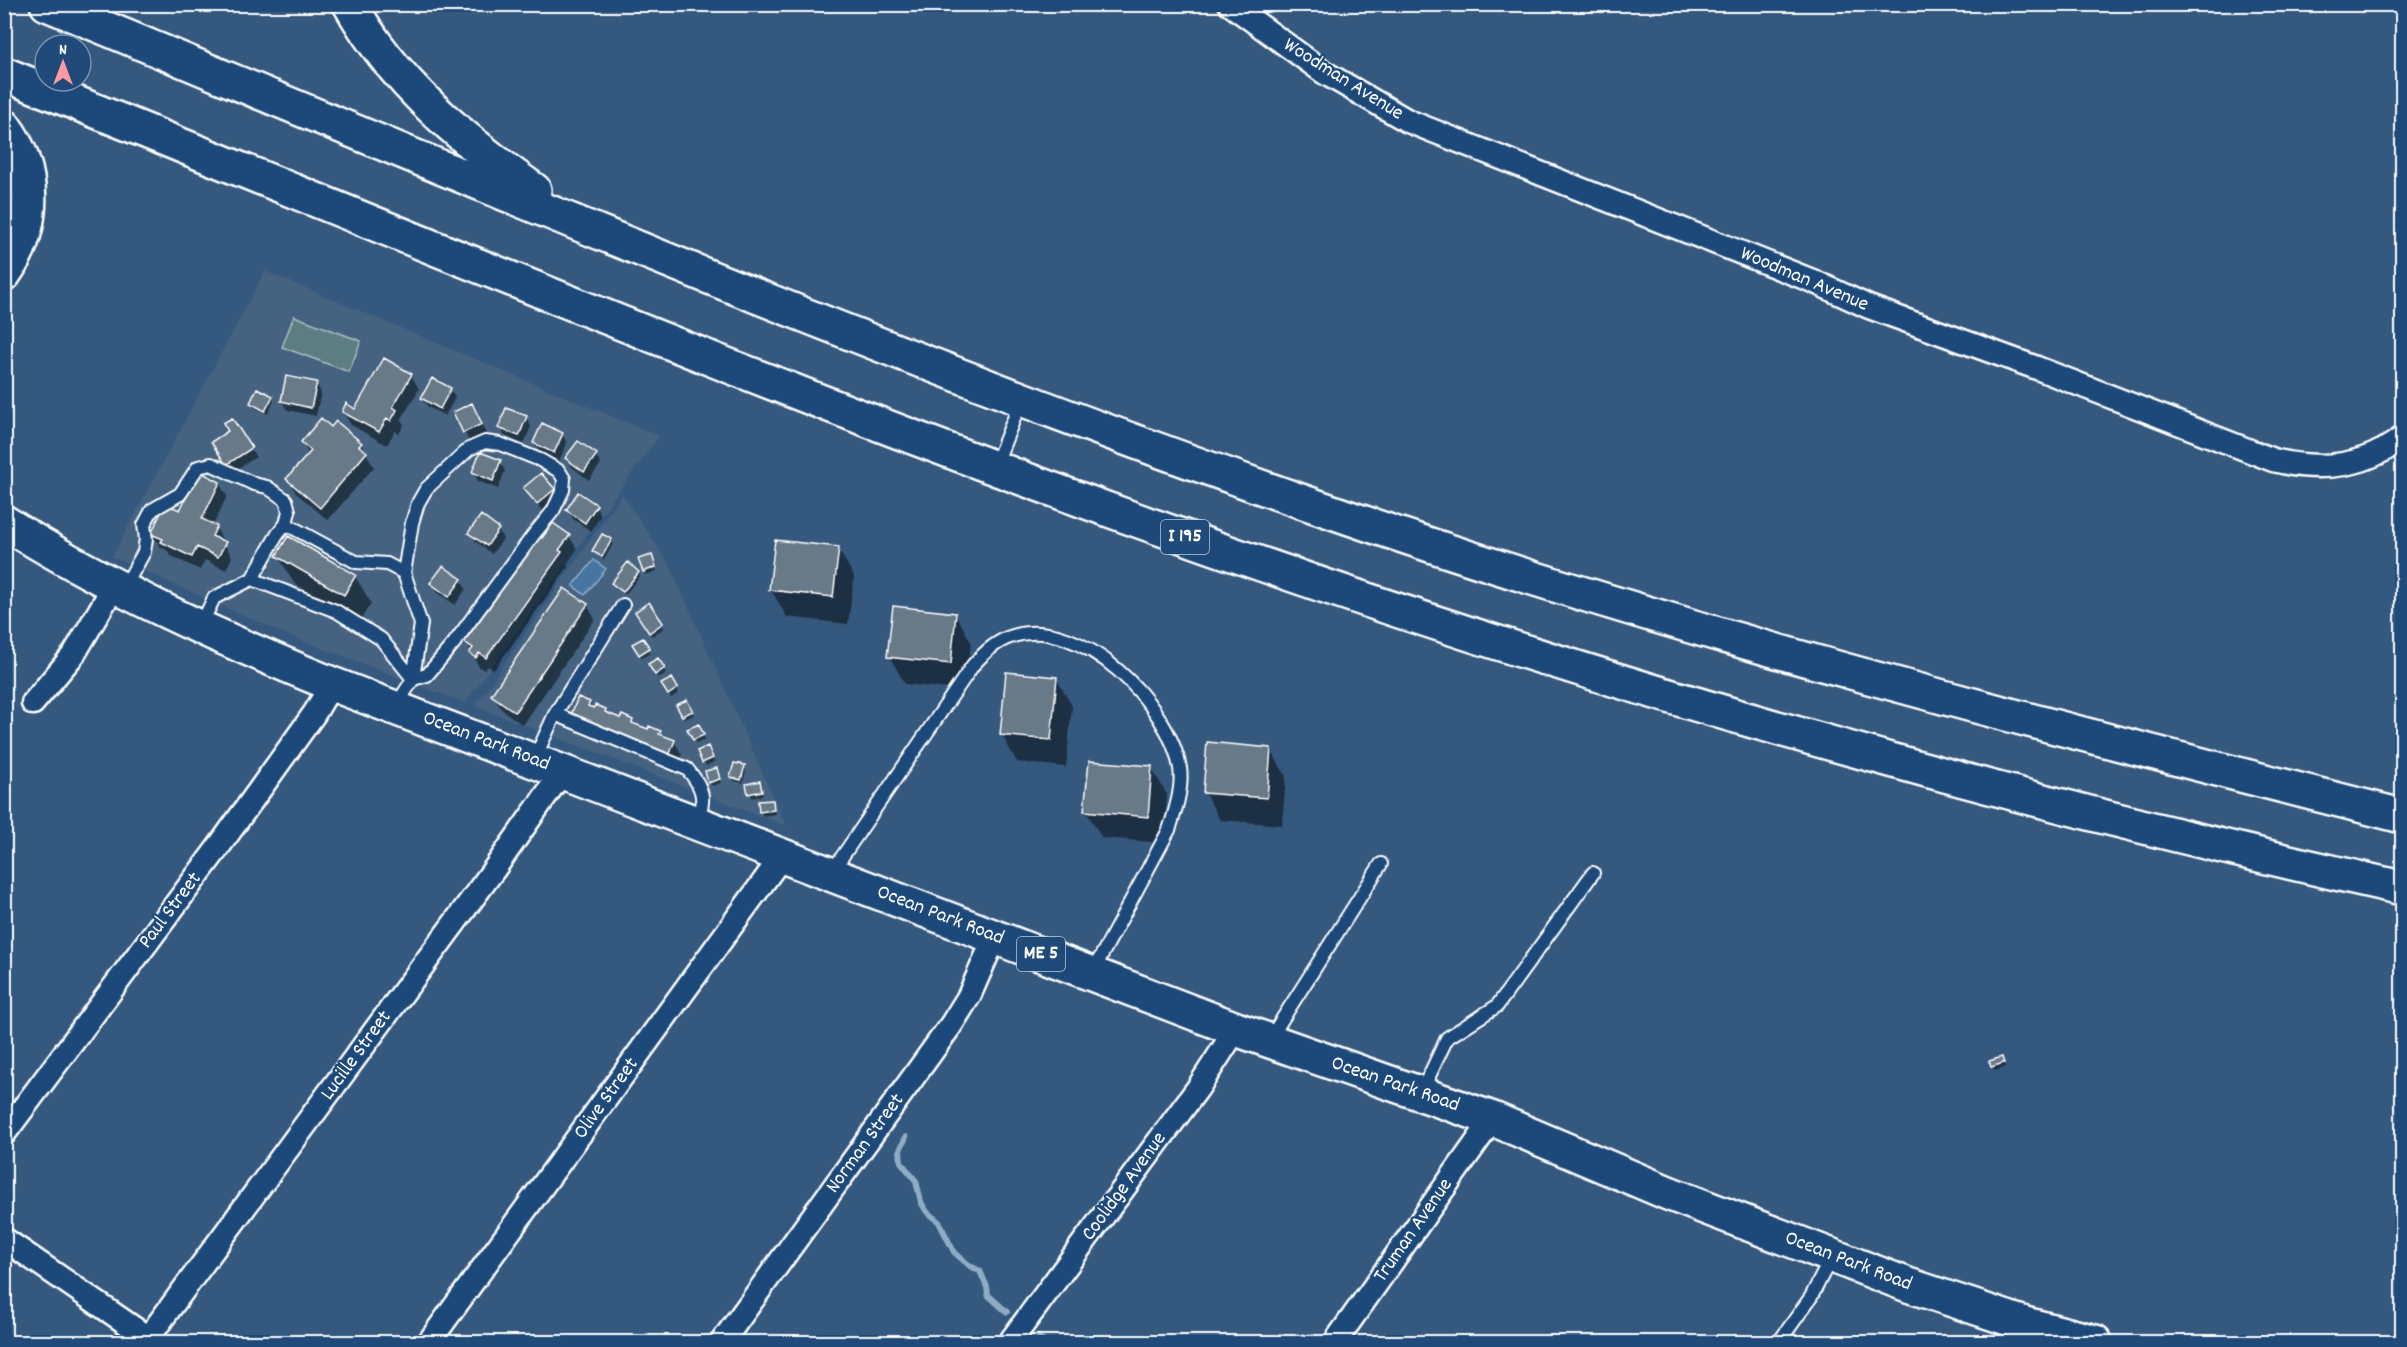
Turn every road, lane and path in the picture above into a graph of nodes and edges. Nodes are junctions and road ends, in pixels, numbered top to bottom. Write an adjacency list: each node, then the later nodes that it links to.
1 (47, 4): 6 (main road)
2 (350, 4): 6 (main road)
3 (1230, 4): 9 (street, Woodman Avenue)
4 (4, 74): 10 (main road, I 195)
5 (4, 126): 7 (main road)
6 (582, 224): 8 (main road)
7 (4, 274)
8 (1021, 400): 10 (lane); 24 (main road)
9 (2403, 438)
10 (995, 468): 30 (main road, I 195)
11 (4, 522): 15 (main road, Ocean Park Road / ME 5)
12 (286, 524): 13 (lane); 14 (lane); 15 (lane)
13 (404, 573): 18 (lane); 18 (lane)
14 (252, 579): 17 (lane); 18 (lane)
15 (118, 588): 17 (main road, Ocean Park Road / ME 5); 20 (street)
16 (623, 605): 22 (lane)
17 (200, 628): 19 (main road, Ocean Park Road / ME 5)
18 (413, 679): 21 (lane)
19 (332, 684): 21 (main road, Ocean Park Road / ME 5); 37 (street, Paul Street)
20 (33, 704)
21 (395, 707): 23 (main road, Ocean Park Road / ME 5)
22 (555, 714): 23 (lane); 25 (lane)
23 (548, 766): 25 (main road, Ocean Park Road / ME 5); 40 (street, Lucille Street)
24 (2403, 816)
25 (695, 822): 26 (main road, Ocean Park Road / ME 5)
26 (783, 855): 29 (main road, Ocean Park Road / ME 5); 41 (street, Olive Street)
27 (1381, 864): 34 (lane)
28 (1593, 873): 35 (lane)
29 (830, 874): 31 (main road, Ocean Park Road / ME 5); 32 (lane)
30 (2403, 888)
31 (995, 937): 32 (main road, Ocean Park Road / ME 5); 42 (street, Norman Street)
32 (1092, 974): 33 (main road, Ocean Park Road / ME 5)
33 (1236, 1029): 34 (main road, Ocean Park Road / ME 5); 43 (street, Coolidge Avenue)
34 (1269, 1041): 35 (main road, Ocean Park Road / ME 5)
35 (1420, 1094): 36 (main road, Ocean Park Road / ME 5)
36 (1493, 1119): 39 (main road, Ocean Park Road / ME 5); 44 (street, Truman Avenue)
37 (4, 1134)
38 (4, 1239): 40 (street)
39 (1832, 1256): 45 (lane); 46 (main road, Ocean Park Road / ME 5)
40 (149, 1341)
41 (429, 1342)
42 (722, 1342)
43 (1010, 1342)
44 (1335, 1342)
45 (1779, 1342)
46 (2090, 1342)

